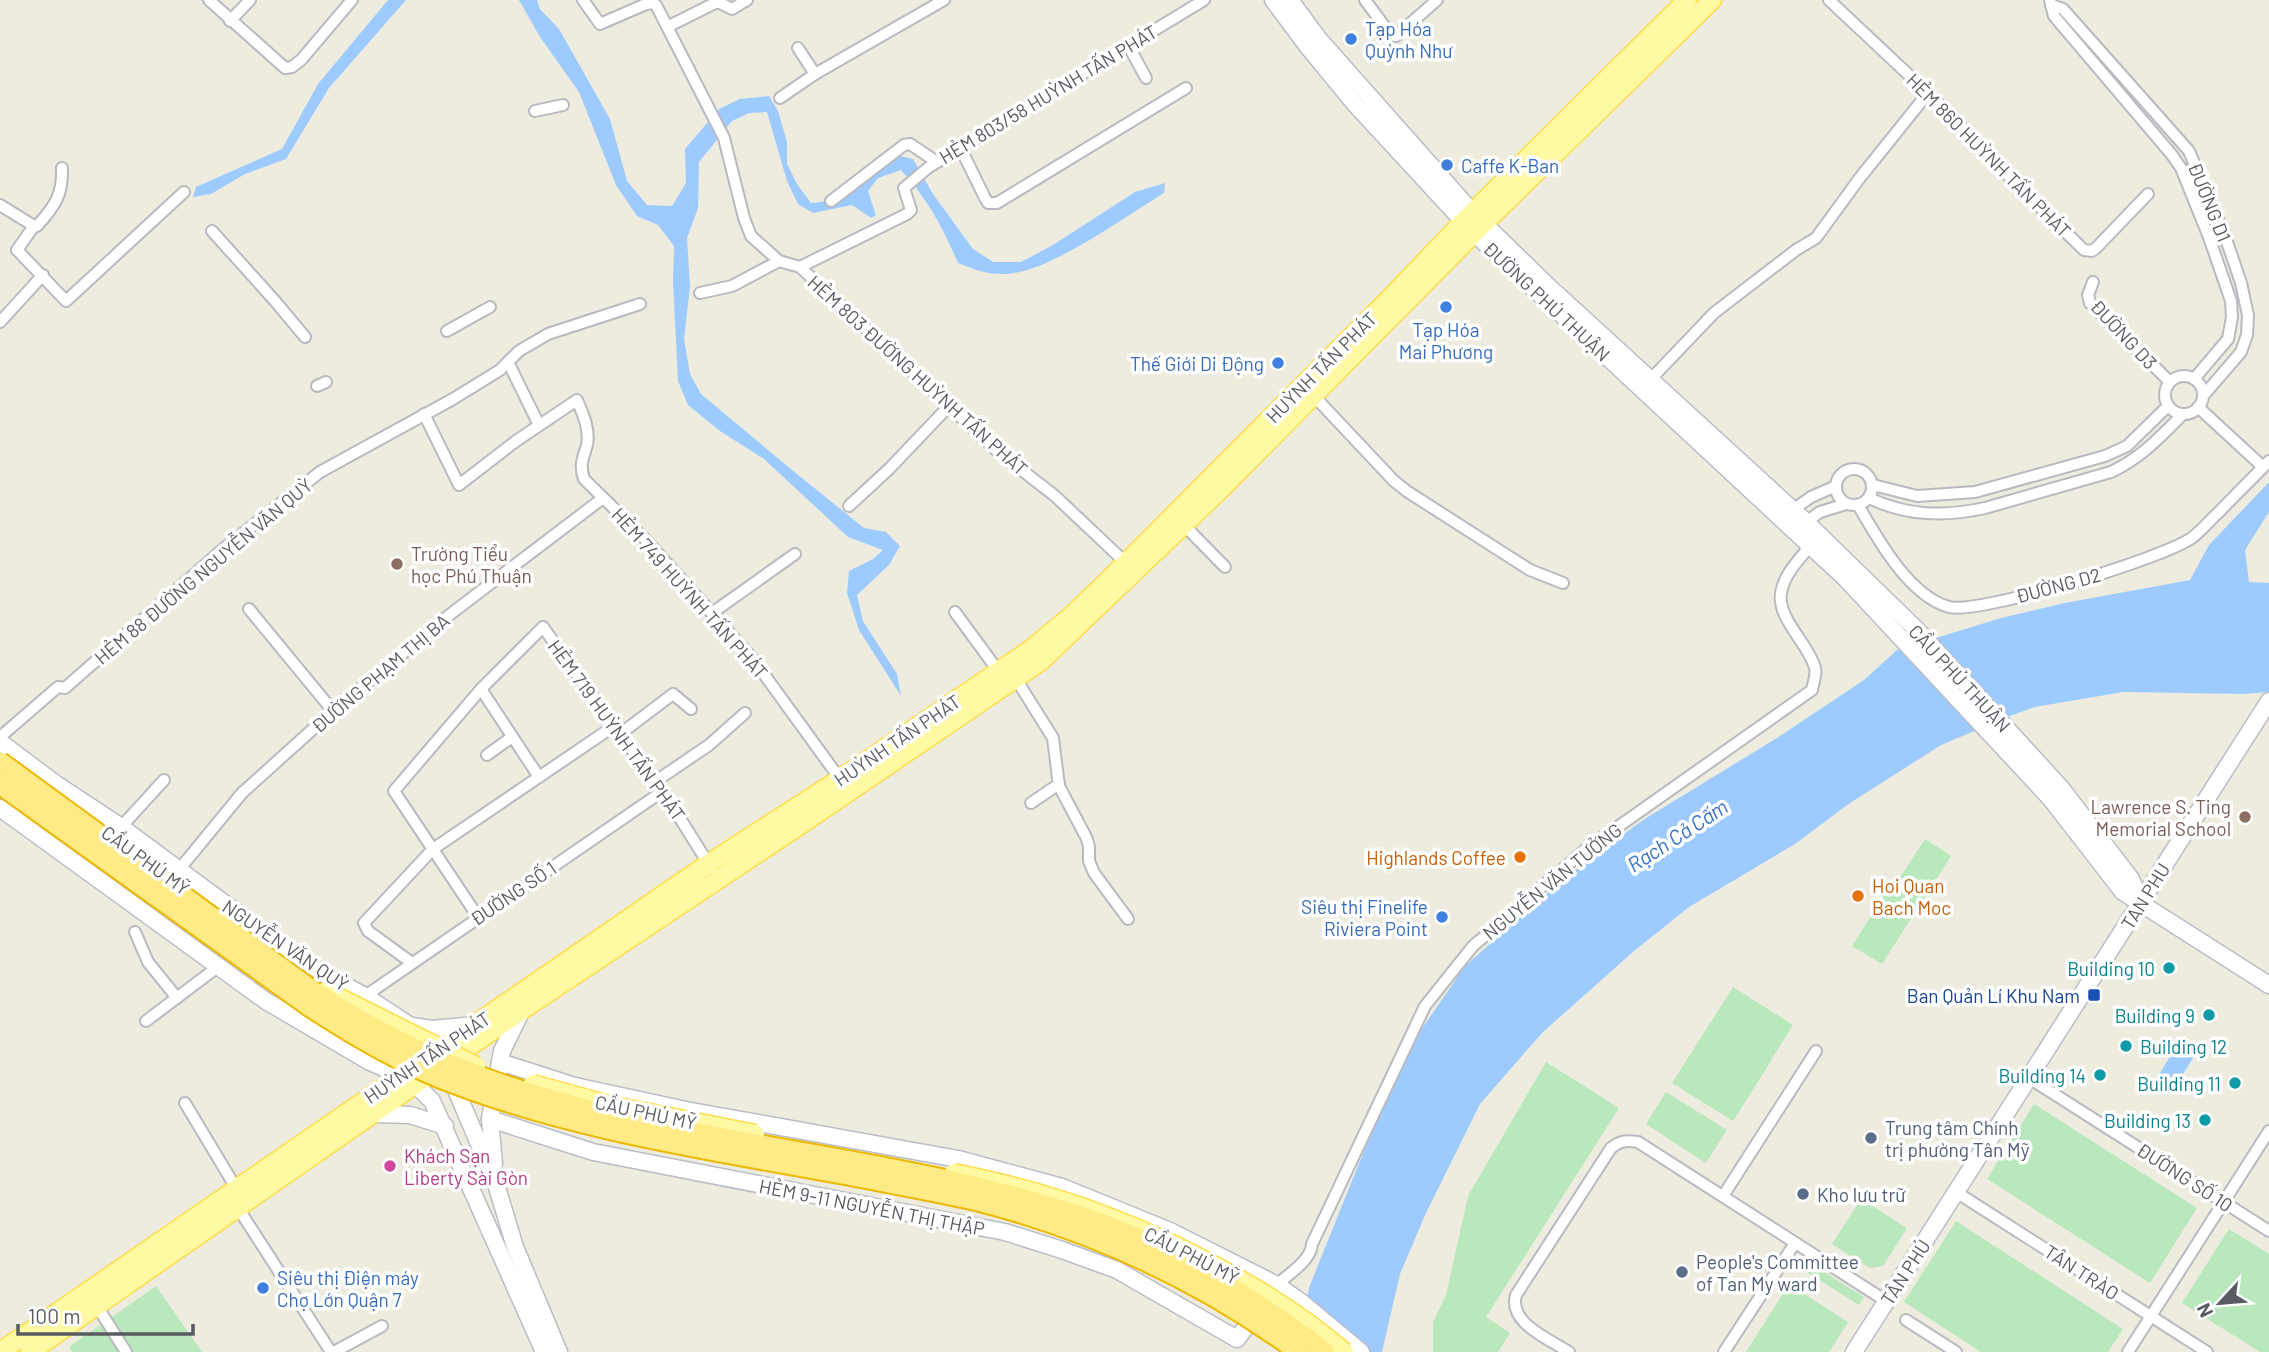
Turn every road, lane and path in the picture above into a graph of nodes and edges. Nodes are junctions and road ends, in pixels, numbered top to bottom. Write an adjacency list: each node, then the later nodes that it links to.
1 (209, 0): 16 (street)
2 (250, 0): 16 (street)
3 (352, 0): 16 (street)
4 (583, 0): 17 (street, HẺM 803 ĐƯỜNG HUỲNH TẤN PHÁT)
5 (747, 0): 17 (street)
6 (944, 0): 20 (street)
7 (1204, 0): 18 (street, HẺM 803/58 HUỲNH TẤN PHÁT)
8 (1273, 0): 34 (street, ĐƯỜNG PHÚ THUẬN)
9 (1290, 0): 34 (street, ĐƯỜNG PHÚ THUẬN)
10 (1365, 0): 11 (street)
11 (1437, 0)
12 (1687, 0): 34 (main road, HUỲNH TẤN PHÁT)
13 (1712, 0): 34 (main road, HUỲNH TẤN PHÁT)
14 (1829, 0): 23 (street, HẺM 860 HUỲNH TẤN PHÁT)
15 (2050, 2): 48 (street, ĐƯỜNG D1); 52 (street, ĐƯỜNG D1)
16 (230, 21)
17 (668, 26): 37 (street, HẺM 803 ĐƯỜNG HUỲNH TẤN PHÁT)
18 (1128, 45): 21 (street); 27 (street, HẺM 803/58 HUỲNH TẤN PHÁT)
19 (798, 48): 20 (street)
20 (815, 74): 24 (street)
21 (1146, 78)
22 (1186, 88): 27 (street)
23 (1928, 93): 31 (street, HẺM 860 HUỲNH TẤN PHÁT); 49 (street)
24 (780, 98)
25 (564, 105): 26 (street)
26 (535, 111)
27 (960, 147): 28 (street, HẺM 803/58 HUỲNH TẤN PHÁT)
28 (933, 164): 32 (street); 38 (street, HẺM 803/58 HUỲNH TẤN PHÁT)
29 (62, 168): 35 (street)
30 (184, 192): 39 (street)
31 (2148, 194)
32 (831, 201)
33 (0, 205): 35 (street)
34 (1473, 223): 49 (street, ĐƯỜNG PHÚ THUẬN); 51 (main road, HUỲNH TẤN PHÁT); 66 (street, ĐƯỜNG PHÚ THUẬN)
35 (34, 226): 39 (street)
36 (212, 232): 46 (street)
37 (779, 261): 38 (street, HẺM 803 ĐƯỜNG HUỲNH TẤN PHÁT); 41 (street)
38 (800, 267): 53 (street, HẺM 803 ĐƯỜNG HUỲNH TẤN PHÁT)
39 (43, 275): 44 (street)
40 (2093, 282): 50 (street, ĐƯỜNG D3)
41 (700, 293)
42 (640, 304): 47 (street, HẺM 88 ĐƯỜNG NGUYỄN VĂN QUỲ)
43 (490, 307): 45 (street)
44 (0, 322)
45 (447, 331)
46 (305, 337)
47 (508, 362): 56 (street, HẺM 88 ĐƯỜNG NGUYỄN VĂN QUỲ); 58 (street)
48 (2194, 379): 50 (street); 52 (street)
49 (1650, 380): 66 (street, ĐƯỜNG PHÚ THUẬN)
50 (2170, 382): 54 (street)
51 (1306, 392): 67 (main road, HUỲNH TẤN PHÁT); 71 (main road, HUỲNH TẤN PHÁT); 74 (street)
52 (2203, 396): 55 (street)
53 (949, 406): 65 (street); 71 (street, HẺM 803 ĐƯỜNG HUỲNH TẤN PHÁT)
54 (2168, 406): 57 (street); 60 (street)
55 (2198, 407): 57 (street); 59 (street)
56 (424, 414): 58 (street); 87 (street, HẺM 88 ĐƯỜNG NGUYỄN VĂN QUỲ)
57 (2183, 414): 63 (street)
58 (539, 425): 62 (street, HẺM 749 HUỲNH TẤN PHÁT)
59 (2266, 464): 64 (street, ĐƯỜNG D2)
60 (1872, 485): 61 (street); 63 (street)
61 (1836, 486): 64 (street); 66 (street)
62 (603, 498): 76 (street, HẺM 749 HUỲNH TẤN PHÁT); 83 (street, ĐƯỜNG PHẠM THỊ BA)
63 (1869, 498): 64 (street)
64 (1852, 504): 68 (street)
65 (849, 506)
66 (1786, 514): 68 (street, ĐƯỜNG PHÚ THUẬN)
67 (1184, 525): 71 (main road, HUỲNH TẤN PHÁT); 72 (street)
68 (1800, 527): 69 (street, ĐƯỜNG PHÚ THUẬN); 73 (street, ĐƯỜNG PHÚ THUẬN)
69 (1810, 546): 73 (street, ĐƯỜNG PHÚ THUẬN); 140 (street, NGUYỄN VĂN TƯỞNG)
70 (795, 554): 76 (street)
71 (1136, 559): 78 (main road, HUỲNH TẤN PHÁT); 79 (main road, HUỲNH TẤN PHÁT)
72 (1224, 567)
73 (1851, 574): 105 (street, CẦU PHÚ THUẬN)
74 (1563, 583)
75 (250, 609): 83 (street)
76 (712, 612): 93 (street, HẺM 749 HUỲNH TẤN PHÁT)
77 (955, 612): 78 (street)
78 (999, 672): 91 (main road, HUỲNH TẤN PHÁT)
79 (1016, 679): 91 (main road, HUỲNH TẤN PHÁT); 96 (street)
80 (481, 689): 85 (street, HẺM 719 HUỲNH TẤN PHÁT); 86 (street); 102 (street, HẺM 719 HUỲNH TẤN PHÁT)
81 (2269, 701): 105 (street, TAN PHU)
82 (691, 709): 85 (street)
83 (333, 711): 103 (street, ĐƯỜNG PHẠM THỊ BA)
84 (745, 713): 97 (street, ĐƯỜNG SỐ 1)
85 (617, 730): 92 (street); 97 (street, HẺM 719 HUỲNH TẤN PHÁT)
86 (512, 737): 89 (street); 92 (street)
87 (0, 740): 101 (street, NGUYỄN VĂN QUỲ)
88 (0, 754): 157 (main road, CẦU PHÚ MỸ, bridge)
89 (487, 755)
90 (0, 762): 156 (highway, CẦU PHÚ MỸ, bridge)
91 (872, 767): 93 (main road, HUỲNH TẤN PHÁT); 104 (main road, HUỲNH TẤN PHÁT)
92 (539, 777): 102 (street)
93 (840, 779): 104 (main road, HUỲNH TẤN PHÁT)
94 (164, 780): 101 (street)
95 (0, 783): 155 (highway, CẦU PHÚ MỸ, bridge)
96 (1059, 783): 99 (street); 107 (street)
97 (660, 786): 104 (street, HẺM 719 HUỲNH TẤN PHÁT); 106 (street, ĐƯỜNG SỐ 1)
98 (0, 790): 154 (main road, CẦU PHÚ MỸ, bridge)
99 (1031, 803)
100 (0, 808): 110 (street)
101 (121, 827): 103 (street, NGUYỄN VĂN QUỲ)
102 (433, 849): 106 (street); 109 (street)
103 (178, 871): 112 (street, NGUYỄN VĂN QUỲ)
104 (713, 872): 114 (main road, HUỲNH TẤN PHÁT)
105 (2141, 903): 111 (street); 122 (street, TAN PHU)
106 (478, 917): 109 (street, ĐƯỜNG SỐ 1)
107 (1128, 919)
108 (135, 932): 113 (street)
109 (412, 962): 112 (street, ĐƯỜNG SỐ 1)
110 (219, 966): 113 (street); 120 (street)
111 (2269, 985)
112 (365, 996): 117 (street, NGUYỄN VĂN QUỲ)
113 (177, 998): 115 (street)
114 (518, 1004): 116 (main road, HUỲNH TẤN PHÁT); 119 (main road, HUỲNH TẤN PHÁT); 121 (street)
115 (146, 1021)
116 (475, 1025): 117 (street); 119 (main road, HUỲNH TẤN PHÁT)
117 (412, 1026): 119 (street, NGUYỄN VĂN QUỲ)
118 (1816, 1051): 133 (street)
119 (439, 1058): 123 (main road, HUỲNH TẤN PHÁT); 130 (street, NGUYỄN VĂN QUỲ)
120 (370, 1062): 123 (street); 125 (street)
121 (500, 1062): 126 (street); 140 (street)
122 (2029, 1078): 132 (street, TAN PHU); 134 (street, ĐƯỜNG SỐ 10)
123 (408, 1079): 125 (main road, HUỲNH TẤN PHÁT); 127 (street)
124 (185, 1102): 131 (street)
125 (371, 1105): 127 (street); 129 (main road, HUỲNH TẤN PHÁT)
126 (490, 1119): 130 (street); 147 (street, HẺM 9-11 NGUYỄN THỊ THẬP)
127 (445, 1126): 137 (street)
128 (2269, 1131): 134 (street)
129 (287, 1164): 131 (main road, HUỲNH TẤN PHÁT); 135 (main road, HUỲNH TẤN PHÁT)
130 (496, 1184): 136 (street)
131 (236, 1188): 141 (main road, HUỲNH TẤN PHÁT)
132 (1956, 1192): 142 (street, TÂN PHÚ); 143 (street, TÂN TRÀO)
133 (1723, 1196): 139 (street); 159 (street)
134 (2223, 1202): 138 (street, ĐƯỜNG SỐ 10); 143 (street)
135 (238, 1208): 141 (main road, HUỲNH TẤN PHÁT); 151 (street)
136 (502, 1209): 137 (street); 153 (street)
137 (485, 1217): 152 (street)
138 (2269, 1231)
139 (1795, 1243): 142 (street); 160 (street)
140 (1281, 1281): 147 (street); 158 (street)
141 (101, 1296): 145 (main road, HUỲNH TẤN PHÁT); 150 (street)
142 (1886, 1301): 161 (street, TÂN PHÚ)
143 (2151, 1316): 163 (street); 164 (street, TÂN TRÀO)
144 (1906, 1320): 162 (street)
145 (55, 1324): 148 (main road, HUỲNH TẤN PHÁT); 149 (main road, HUỲNH TẤN PHÁT)
146 (382, 1326): 151 (street)
147 (1236, 1346)
148 (0, 1352)
149 (30, 1352)
150 (126, 1352)
151 (332, 1352)
152 (544, 1352)
153 (559, 1352)
154 (1291, 1352)
155 (1299, 1352)
156 (1325, 1352)
157 (1344, 1352)
158 (1361, 1352)
159 (1569, 1352)
160 (1724, 1352)
161 (1854, 1352)
162 (1956, 1352)
163 (2128, 1352)
164 (2207, 1352)

